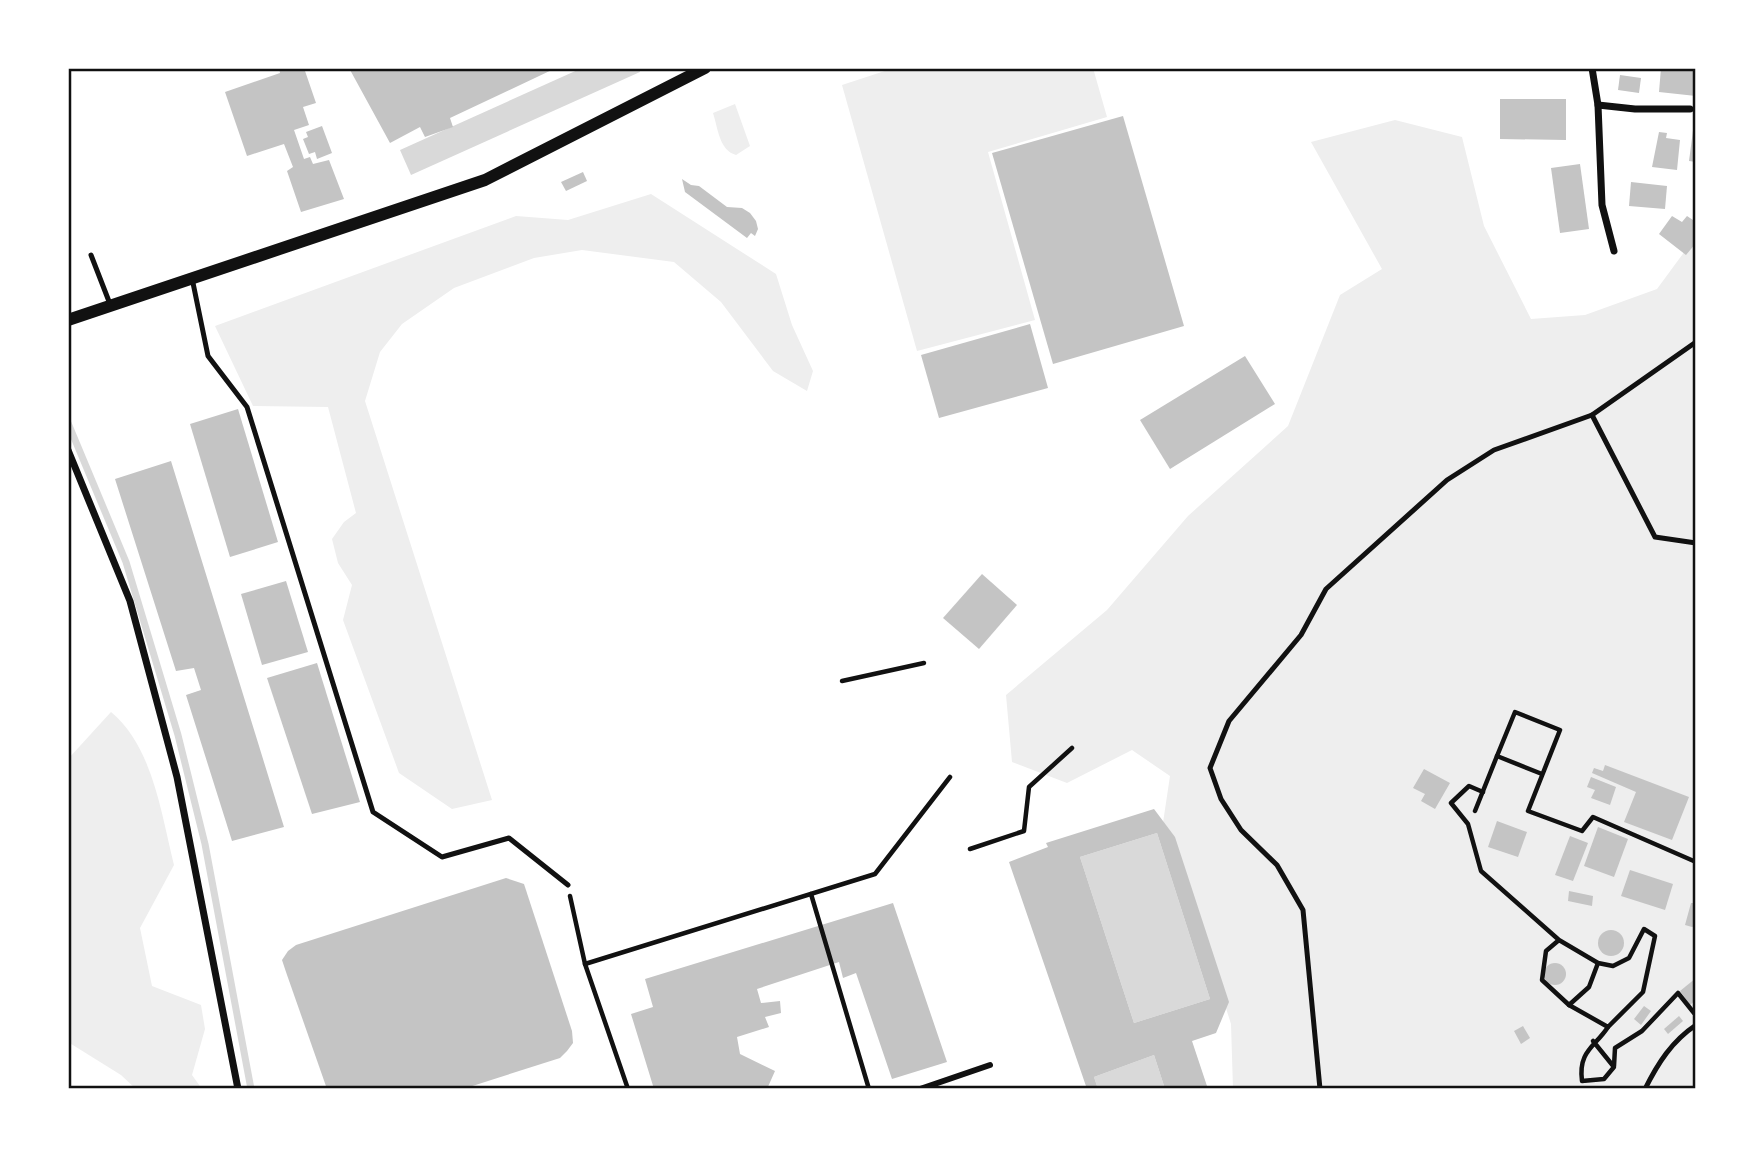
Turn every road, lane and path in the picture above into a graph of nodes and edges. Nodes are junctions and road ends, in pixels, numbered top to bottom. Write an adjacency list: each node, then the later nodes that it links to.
1 (705, 68): 7 (street)
2 (1592, 68): 3 (street)
3 (1598, 105): 4 (street); 5 (street)
4 (1690, 109)
5 (1614, 251)
6 (91, 255): 8 (lane)
7 (192, 278): 8 (street); 24 (lane)
8 (111, 305): 9 (street)
9 (68, 320)
10 (1696, 342): 11 (lane)
11 (1592, 415): 13 (lane); 40 (lane)
12 (68, 450): 36 (street)
13 (1696, 542)
14 (924, 663): 15 (path)
15 (842, 681)
16 (1072, 748): 22 (path)
17 (1497, 756): 18 (path); 18 (path); 20 (path)
18 (1542, 774): 23 (path)
19 (950, 776): 25 (path)
20 (1483, 792): 21 (path); 26 (path)
21 (1475, 811)
22 (970, 849)
23 (1696, 862)
24 (568, 885): 28 (path)
25 (811, 894): 28 (path); 38 (path)
26 (1559, 940): 27 (path); 29 (path)
27 (1598, 963): 29 (path); 32 (path)
28 (585, 964): 37 (path)
29 (1569, 1005): 32 (path)
30 (1696, 1014): 35 (path)
31 (1696, 1025): 41 (lane)
32 (1608, 1027): 33 (path)
33 (1593, 1041): 35 (path); 35 (path)
34 (990, 1065): 39 (street)
35 (1614, 1067)
36 (238, 1089)
37 (628, 1089)
38 (869, 1089)
39 (920, 1089)
40 (1320, 1089)
41 (1645, 1089)

